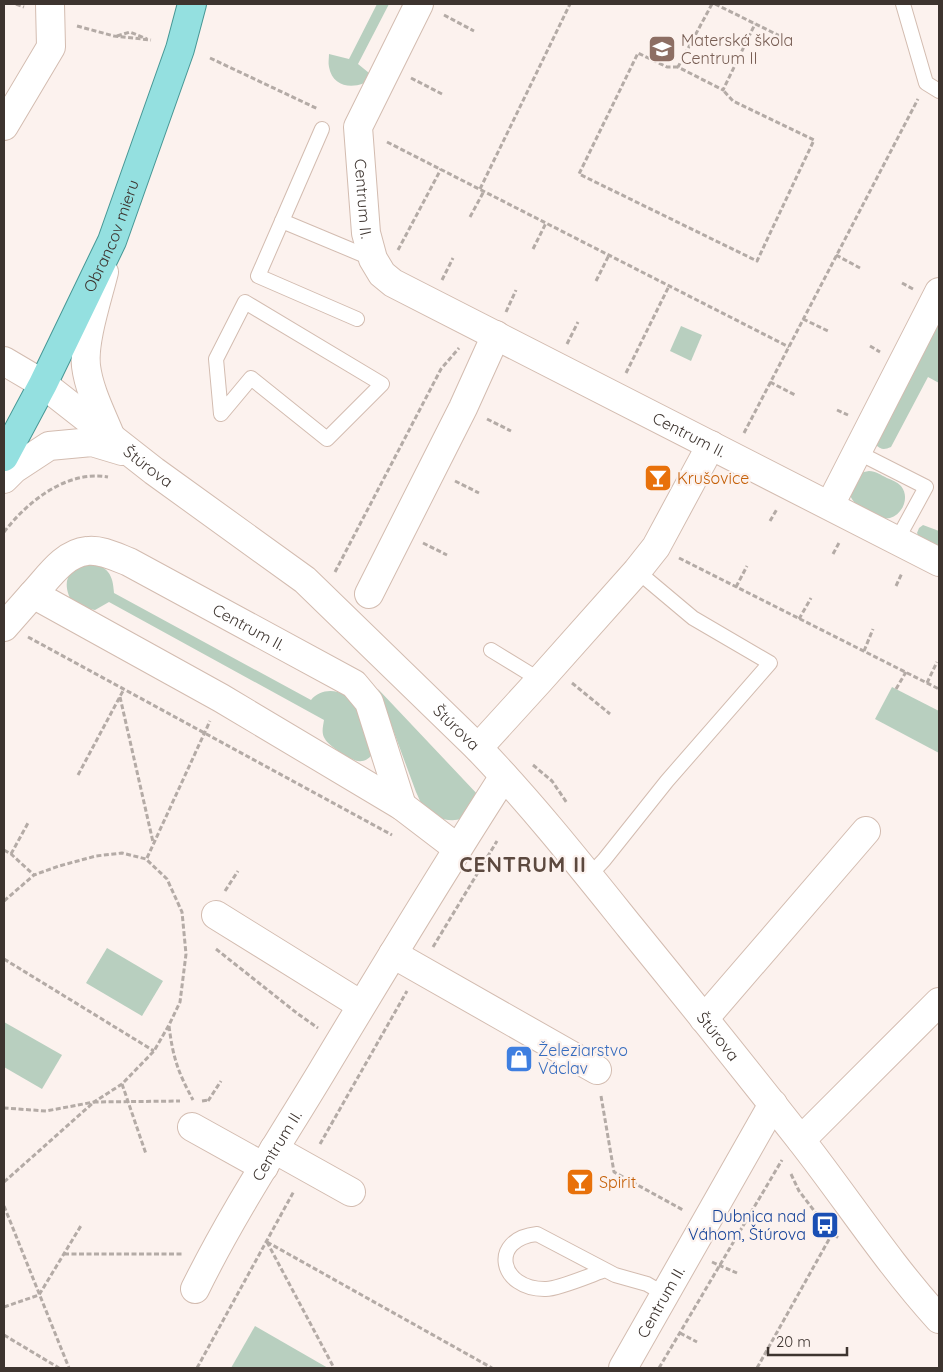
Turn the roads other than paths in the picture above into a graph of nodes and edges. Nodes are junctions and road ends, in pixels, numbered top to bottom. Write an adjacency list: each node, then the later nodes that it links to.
1 (192, 4): 9 (main road, Obrancov mieru)
2 (903, 4): 5 (lane)
3 (429, 8): 10 (street, Centrum II.)
4 (51, 11): 6 (street)
5 (939, 91)
6 (4, 126)
7 (322, 129): 8 (lane)
8 (282, 221): 10 (lane); 12 (lane)
9 (112, 241): 15 (main road, Obrancov mieru); 17 (street)
10 (384, 258): 13 (street, Centrum II.)
11 (939, 292): 19 (street)
12 (357, 319)
13 (496, 335): 18 (street, Centrum II.); 28 (street)
14 (4, 361): 15 (street, Štúrova)
15 (43, 384): 17 (street, Štúrova); 21 (main road, Obrancov mieru)
16 (221, 414): 16 (lane)
17 (111, 437): 20 (street, Štúrova)
18 (711, 445): 23 (street, Centrum II.); 26 (street)
19 (856, 452): 23 (street); 24 (lane)
20 (133, 454): 22 (street); 32 (street, Štúrova)
21 (4, 458)
22 (4, 479)
23 (830, 505): 24 (street, Centrum II.)
24 (897, 540): 25 (street, Centrum II.)
25 (939, 562)
26 (637, 571): 31 (street); 37 (lane)
27 (33, 594): 29 (street, Centrum II.); 34 (street); 34 (street, Centrum II.)
28 (369, 594)
29 (5, 626)
30 (491, 650): 31 (lane)
31 (540, 680): 32 (street)
32 (478, 748): 33 (street, Štúrova)
33 (504, 776): 36 (street, Centrum II.); 37 (street, Štúrova)
34 (402, 806): 36 (street)
35 (866, 831): 42 (street)
36 (458, 848): 39 (street, Centrum II.)
37 (589, 876): 42 (street, Štúrova)
38 (216, 915): 41 (street)
39 (394, 954): 41 (street, Centrum II.); 43 (street)
40 (939, 1002): 46 (street)
41 (361, 1005): 47 (street, Centrum II.)
42 (704, 1019): 44 (street, Štúrova)
43 (597, 1070)
44 (773, 1104): 46 (street, Štúrova); 51 (street, Centrum II.)
45 (193, 1114): 47 (street)
46 (801, 1140): 52 (street, Štúrova)
47 (269, 1158): 48 (street); 50 (street, Centrum II.)
48 (351, 1192)
49 (605, 1270): 49 (lane); 51 (lane)
50 (196, 1289)
51 (666, 1295): 53 (street, Centrum II.)
52 (939, 1319)
53 (622, 1368)

